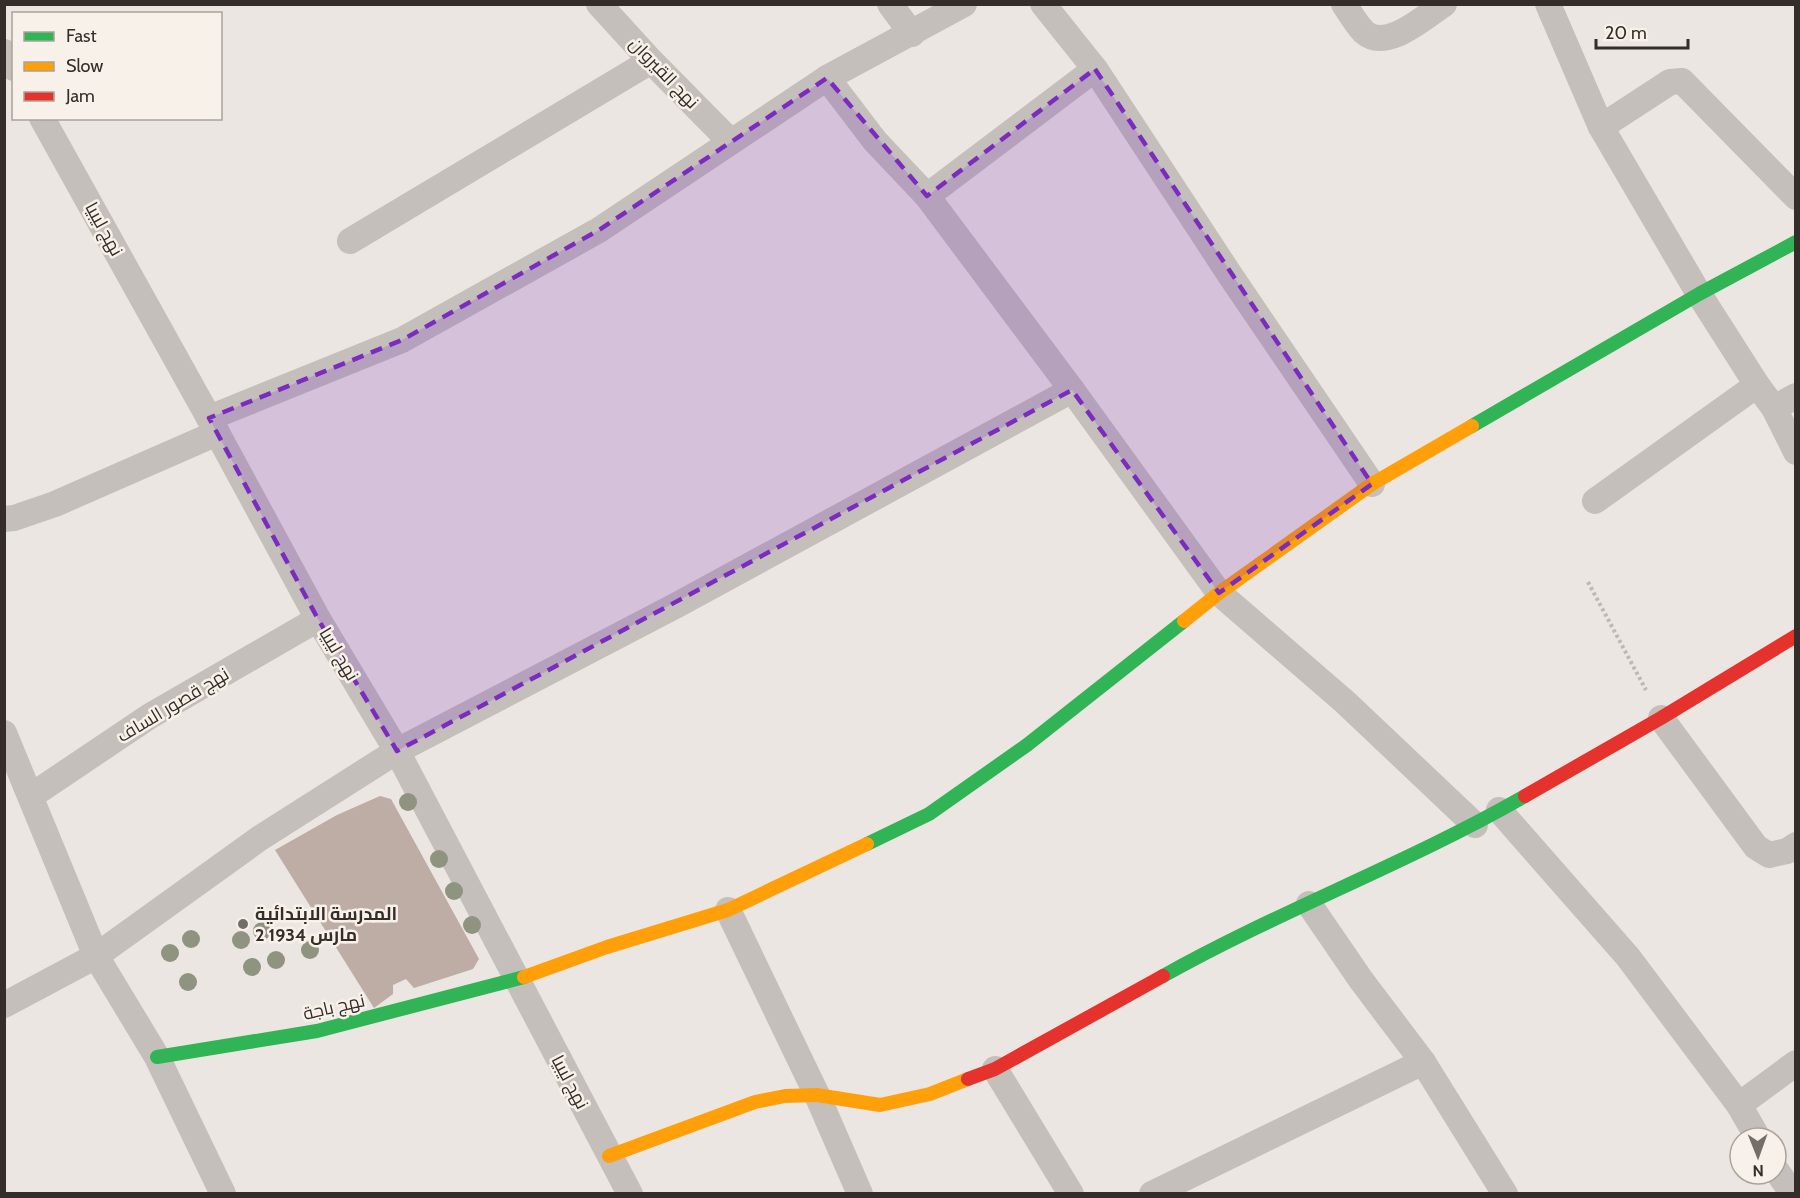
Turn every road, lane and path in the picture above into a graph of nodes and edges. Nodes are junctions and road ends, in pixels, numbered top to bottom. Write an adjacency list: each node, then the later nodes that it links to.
1 (890, 4): 8 (street)
2 (964, 4): 8 (street)
3 (1043, 4): 12 (street)
4 (1344, 4): 5 (street)
5 (1444, 4)
6 (1548, 4): 15 (street)
7 (604, 6): 10 (street, نهج القيروان)
8 (912, 34): 13 (street)
9 (4, 52): 11 (street)
10 (651, 61): 16 (street, نهج القيروان); 19 (street)
11 (12, 65)
12 (1095, 69): 17 (street); 27 (street)
13 (827, 78): 16 (street); 17 (street)
14 (43, 120): 25 (street, نهج ليبيا)
15 (1601, 127): 18 (street); 21 (street)
16 (730, 141): 25 (street)
17 (927, 196): 23 (street)
18 (1796, 197)
19 (350, 241)
20 (1796, 242): 21 (street, نهج باجة)
21 (1699, 294): 22 (street); 27 (street, نهج باجة)
22 (1757, 385): 24 (street); 28 (street)
23 (1072, 390): 31 (street); 36 (street)
24 (1785, 402): 26 (street)
25 (213, 426): 29 (street); 32 (street, نهج ليبيا)
26 (1796, 452)
27 (1372, 484): 31 (street, نهج باجة)
28 (1595, 501)
29 (4, 519)
30 (1588, 582): 34 (path)
31 (1219, 593): 39 (street); 42 (street, نهج باجة)
32 (318, 619): 36 (street, نهج ليبيا); 37 (street, نهج قصور الساف)
33 (1796, 636): 34 (street)
34 (1661, 718): 38 (street); 40 (street)
35 (4, 734): 37 (street)
36 (397, 751): 43 (street); 44 (street, نهج ليبيا)
37 (31, 796): 43 (street)
38 (1499, 810): 39 (street); 51 (street)
39 (1475, 825): 41 (street)
40 (1796, 845)
41 (1309, 904): 47 (street); 49 (street)
42 (728, 910): 44 (street, نهج باجة); 50 (street)
43 (96, 956): 45 (street); 46 (street)
44 (516, 980): 46 (street, نهج باجة); 53 (street, نهج ليبيا)
45 (4, 1005)
46 (157, 1057): 54 (street)
47 (1422, 1062): 58 (street); 59 (street)
48 (1796, 1063): 51 (street)
49 (995, 1069): 50 (street); 57 (street)
50 (817, 1095): 53 (street); 56 (street)
51 (1739, 1105): 52 (street)
52 (1751, 1126)
53 (609, 1156): 55 (street, نهج ليبيا)
54 (223, 1194)
55 (630, 1194)
56 (860, 1194)
57 (1071, 1194)
58 (1152, 1194)
59 (1505, 1194)

